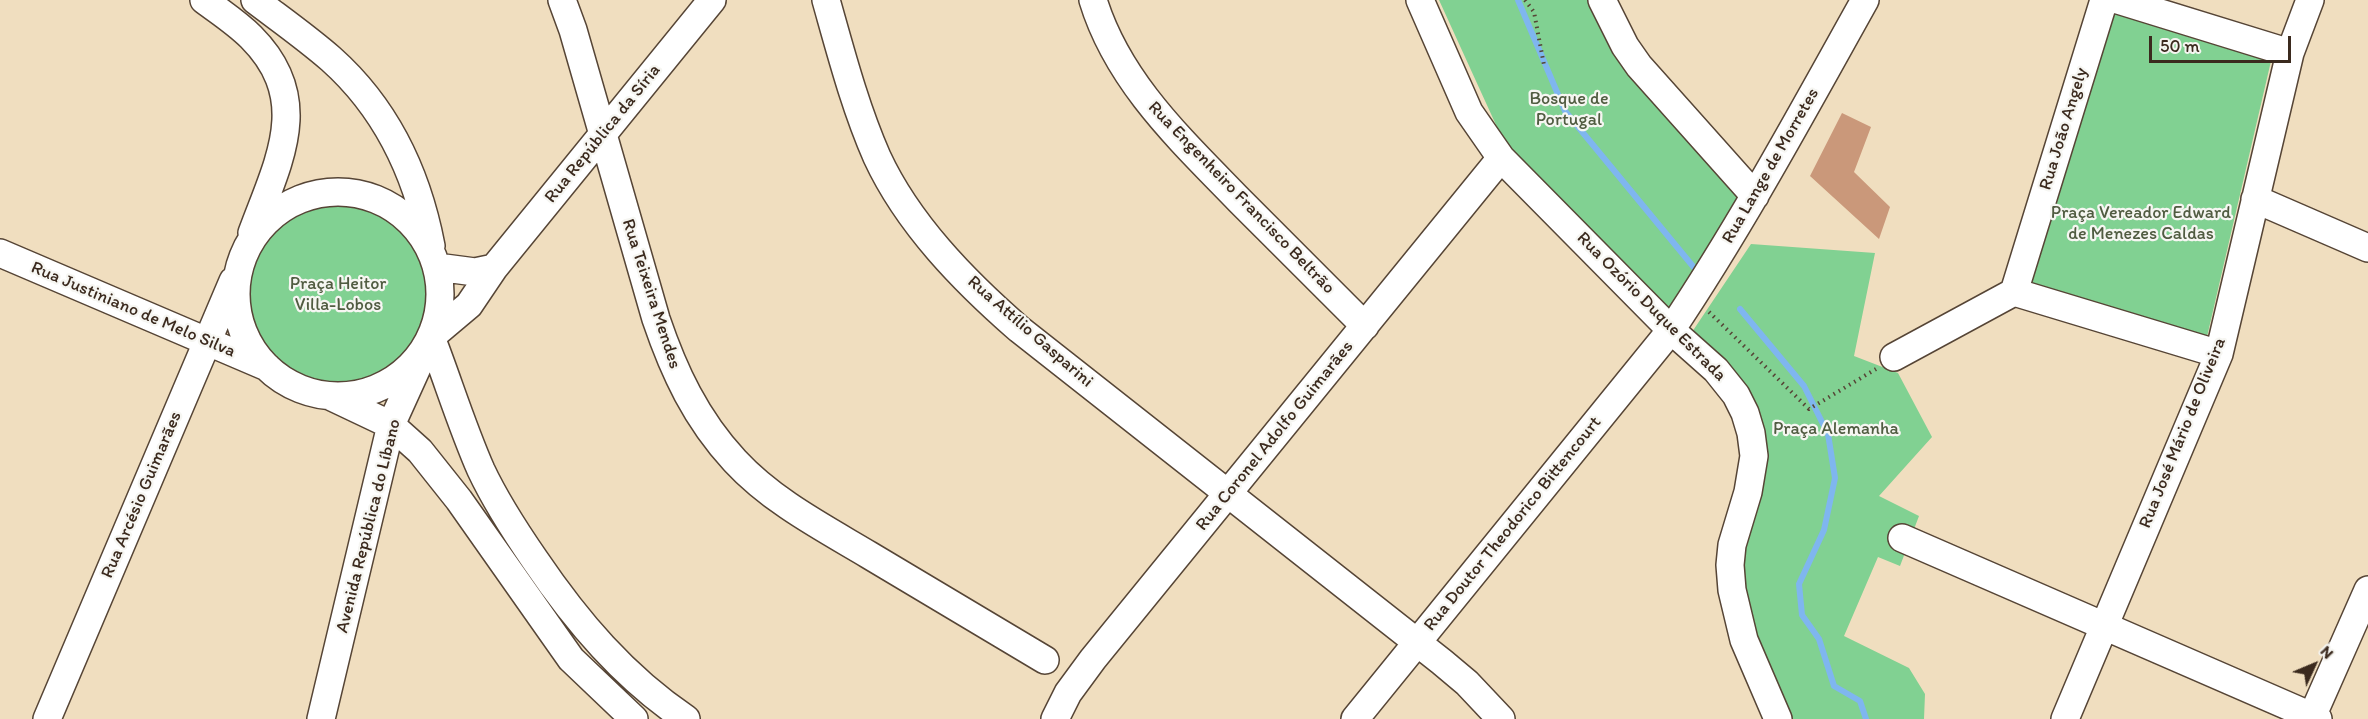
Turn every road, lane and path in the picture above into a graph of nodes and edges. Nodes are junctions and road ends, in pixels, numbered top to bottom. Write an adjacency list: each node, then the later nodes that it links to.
1 (204, 0): 20 (street)
2 (255, 0): 23 (street)
3 (562, 0): 16 (street, Rua Teixeira Mendes)
4 (712, 0): 16 (street, Rua República da Síria)
5 (826, 0): 37 (street, Rua Attílio Gasparini)
6 (1093, 0): 28 (street, Rua Engenheiro Francisco Beltrão)
7 (1420, 0): 17 (street, Rua Ozório Duque Estrada)
8 (1525, 0): 15 (path)
9 (1602, 0): 18 (street)
10 (1865, 0): 18 (street, Rua Lange de Morretes)
11 (2104, 0): 26 (street, Rua João Angely)
12 (2118, 0): 14 (street)
13 (2310, 0): 14 (street, Rua José Mário de Oliveira)
14 (2290, 52): 19 (street, Rua José Mário de Oliveira)
15 (1544, 65)
16 (603, 134): 24 (street, Rua República da Síria); 42 (street, Rua Teixeira Mendes)
17 (1502, 158): 28 (street, Rua Coronel Adolfo Guimarães); 29 (street, Rua Ozório Duque Estrada)
18 (1755, 196): 27 (street, Rua Lange de Morretes)
19 (2255, 199): 21 (street); 32 (street, Rua José Mário de Oliveira)
20 (248, 245): 23 (street); 25 (street)
21 (2368, 248)
22 (0, 253): 31 (street, Rua Justiniano de Melo Silva)
23 (435, 262): 24 (street); 30 (street)
24 (494, 268): 30 (street, Rua República da Síria)
25 (238, 271): 31 (street, Rua Arcésio Guimarães); 34 (street)
26 (2014, 292): 32 (street); 33 (street)
27 (1693, 297): 29 (street, Rua Lange de Morretes); 33 (path)
28 (1365, 326): 37 (street, Rua Coronel Adolfo Guimarães)
29 (1671, 330): 41 (street, Rua Doutor Theodorico Bittencourt); 51 (street, Rua Ozório Duque Estrada)
30 (431, 337): 35 (street); 36 (street, Avenida República do Líbano); 47 (street)
31 (207, 343): 34 (street, Rua Justiniano de Melo Silva); 44 (street, Rua Arcésio Guimarães)
32 (2218, 354): 40 (street, Rua José Mário de Oliveira)
33 (1894, 357)
34 (267, 367): 35 (street)
35 (329, 396): 36 (street)
36 (392, 425): 45 (street, Avenida República do Líbano); 46 (street)
37 (1228, 494): 41 (street, Rua Attílio Gasparini); 48 (street, Rua Coronel Adolfo Guimarães)
38 (1902, 538): 40 (street)
39 (2368, 590): 43 (street)
40 (2104, 626): 43 (street); 52 (street, Rua José Mário de Oliveira)
41 (1417, 642): 49 (street, Rua Doutor Theodorico Bittencourt); 50 (street, Rua Attílio Gasparini)
42 (1046, 660)
43 (2314, 718)
44 (47, 719)
45 (321, 719)
46 (634, 719)
47 (686, 719)
48 (1055, 719)
49 (1355, 719)
50 (1501, 719)
51 (1778, 719)
52 (2065, 719)

